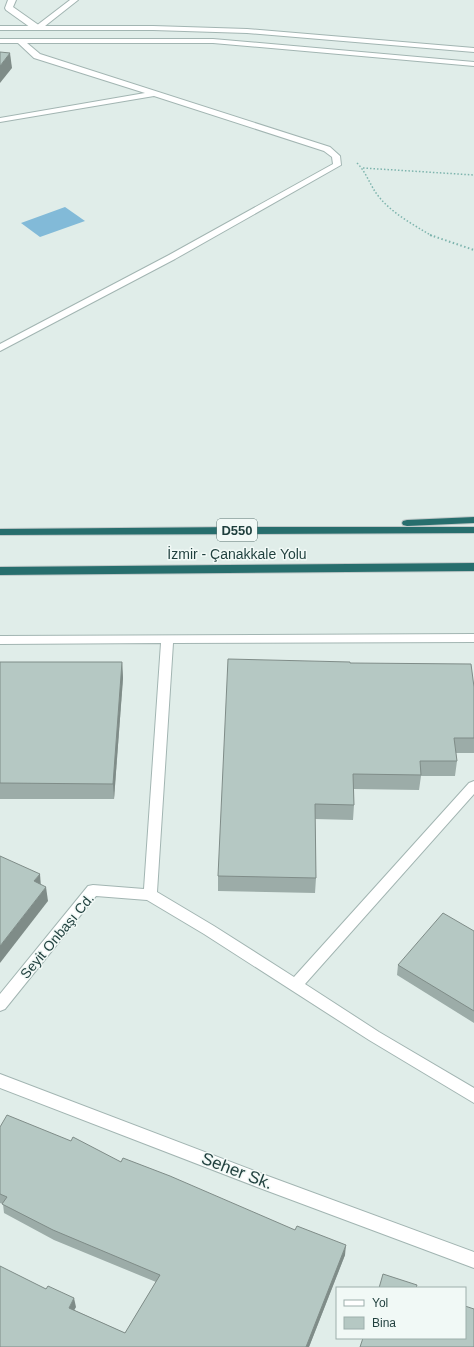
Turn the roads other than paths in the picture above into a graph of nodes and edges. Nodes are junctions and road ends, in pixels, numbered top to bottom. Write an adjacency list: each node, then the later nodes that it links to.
1 (12, 0): 4 (street)
2 (74, 0): 4 (street)
3 (0, 28): 4 (street)
4 (37, 28): 6 (street); 7 (street)
5 (0, 40): 6 (street)
6 (20, 41): 8 (street); 9 (street)
7 (474, 50)
8 (474, 64)
9 (155, 94): 10 (street); 11 (street)
10 (0, 120)
11 (0, 348)
12 (474, 520): 13 (highway)
13 (238, 530): 14 (highway, İzmir - Çanakkale Yolu / D550); 15 (highway, İzmir - Çanakkale Yolu / D550)
14 (474, 530)
15 (0, 532)
16 (474, 567): 17 (highway, İzmir - Çanakkale Yolu)
17 (0, 571)
18 (474, 638): 19 (street)
19 (167, 639): 20 (street); 22 (street)
20 (0, 640)
21 (474, 786): 23 (street)
22 (150, 895): 23 (street); 24 (street, Seyit Onbaşı Cd.)
23 (295, 985): 26 (street)
24 (0, 1004)
25 (0, 1081): 27 (street, Seher Sk.)
26 (474, 1096)
27 (474, 1260)

